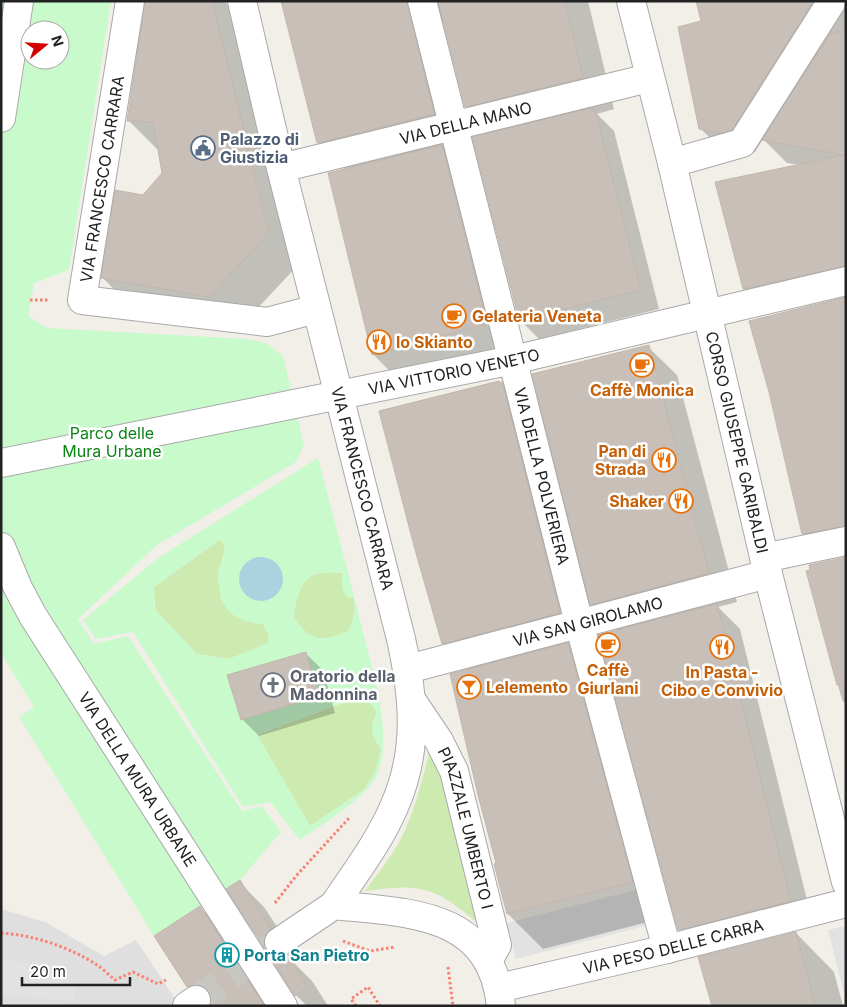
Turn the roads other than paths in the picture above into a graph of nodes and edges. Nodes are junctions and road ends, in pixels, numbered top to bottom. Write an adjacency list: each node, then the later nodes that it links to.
1 (19, 1): 8 (street)
2 (130, 1): 13 (street, VIA FRANCESCO CARRARA)
3 (242, 1): 11 (street, VIA FRANCESCO CARRARA)
4 (422, 1): 9 (street, VIA DELLA POLVERIERA)
5 (631, 1): 7 (street, CORSO GIUSEPPE GARIBALDI)
6 (832, 1): 10 (street)
7 (649, 78): 9 (street, VIA DELLA MANO); 10 (street, CORSO GIUSEPPE GARIBALDI)
8 (1, 118)
9 (454, 126): 11 (street, VIA DELLA MANO); 15 (street, VIA DELLA POLVERIERA)
10 (672, 163): 14 (street, CORSO GIUSEPPE GARIBALDI)
11 (281, 168): 13 (street, VIA FRANCESCO CARRARA)
12 (846, 281): 14 (street, VIA VITTORIO VENETO)
13 (316, 309): 16 (street, VIA FRANCESCO CARRARA)
14 (707, 314): 15 (street, VIA VITTORIO VENETO); 20 (street, CORSO GIUSEPPE GARIBALDI)
15 (513, 360): 16 (street, VIA VITTORIO VENETO); 21 (street, VIA DELLA POLVERIERA)
16 (338, 395): 17 (street, VIA VITTORIO VENETO); 22 (street, VIA FRANCESCO CARRARA)
17 (1, 463)
18 (846, 540): 20 (street, VIA SAN GIROLAMO)
19 (1, 547): 31 (street, VIA DELLA MURA URBANE)
20 (766, 566): 21 (street, VIA SAN GIROLAMO); 24 (street, CORSO GIUSEPPE GARIBALDI)
21 (582, 632): 22 (street, VIA SAN GIROLAMO); 28 (street, VIA DELLA POLVERIERA)
22 (408, 669): 23 (street, PIAZZALE UMBERTO I)
23 (412, 701): 26 (street, PIAZZALE UMBERTO I); 29 (street, PIAZZALE UMBERTO I)
24 (846, 882)
25 (846, 903): 28 (street, VIA PESO DELLE CARRA)
26 (334, 905): 27 (street, PIAZZALE UMBERTO I); 29 (street)
27 (279, 942)
28 (667, 949): 30 (street, VIA PESO DELLE CARRA)
29 (488, 961): 30 (street)
30 (500, 997)
31 (283, 1006)

